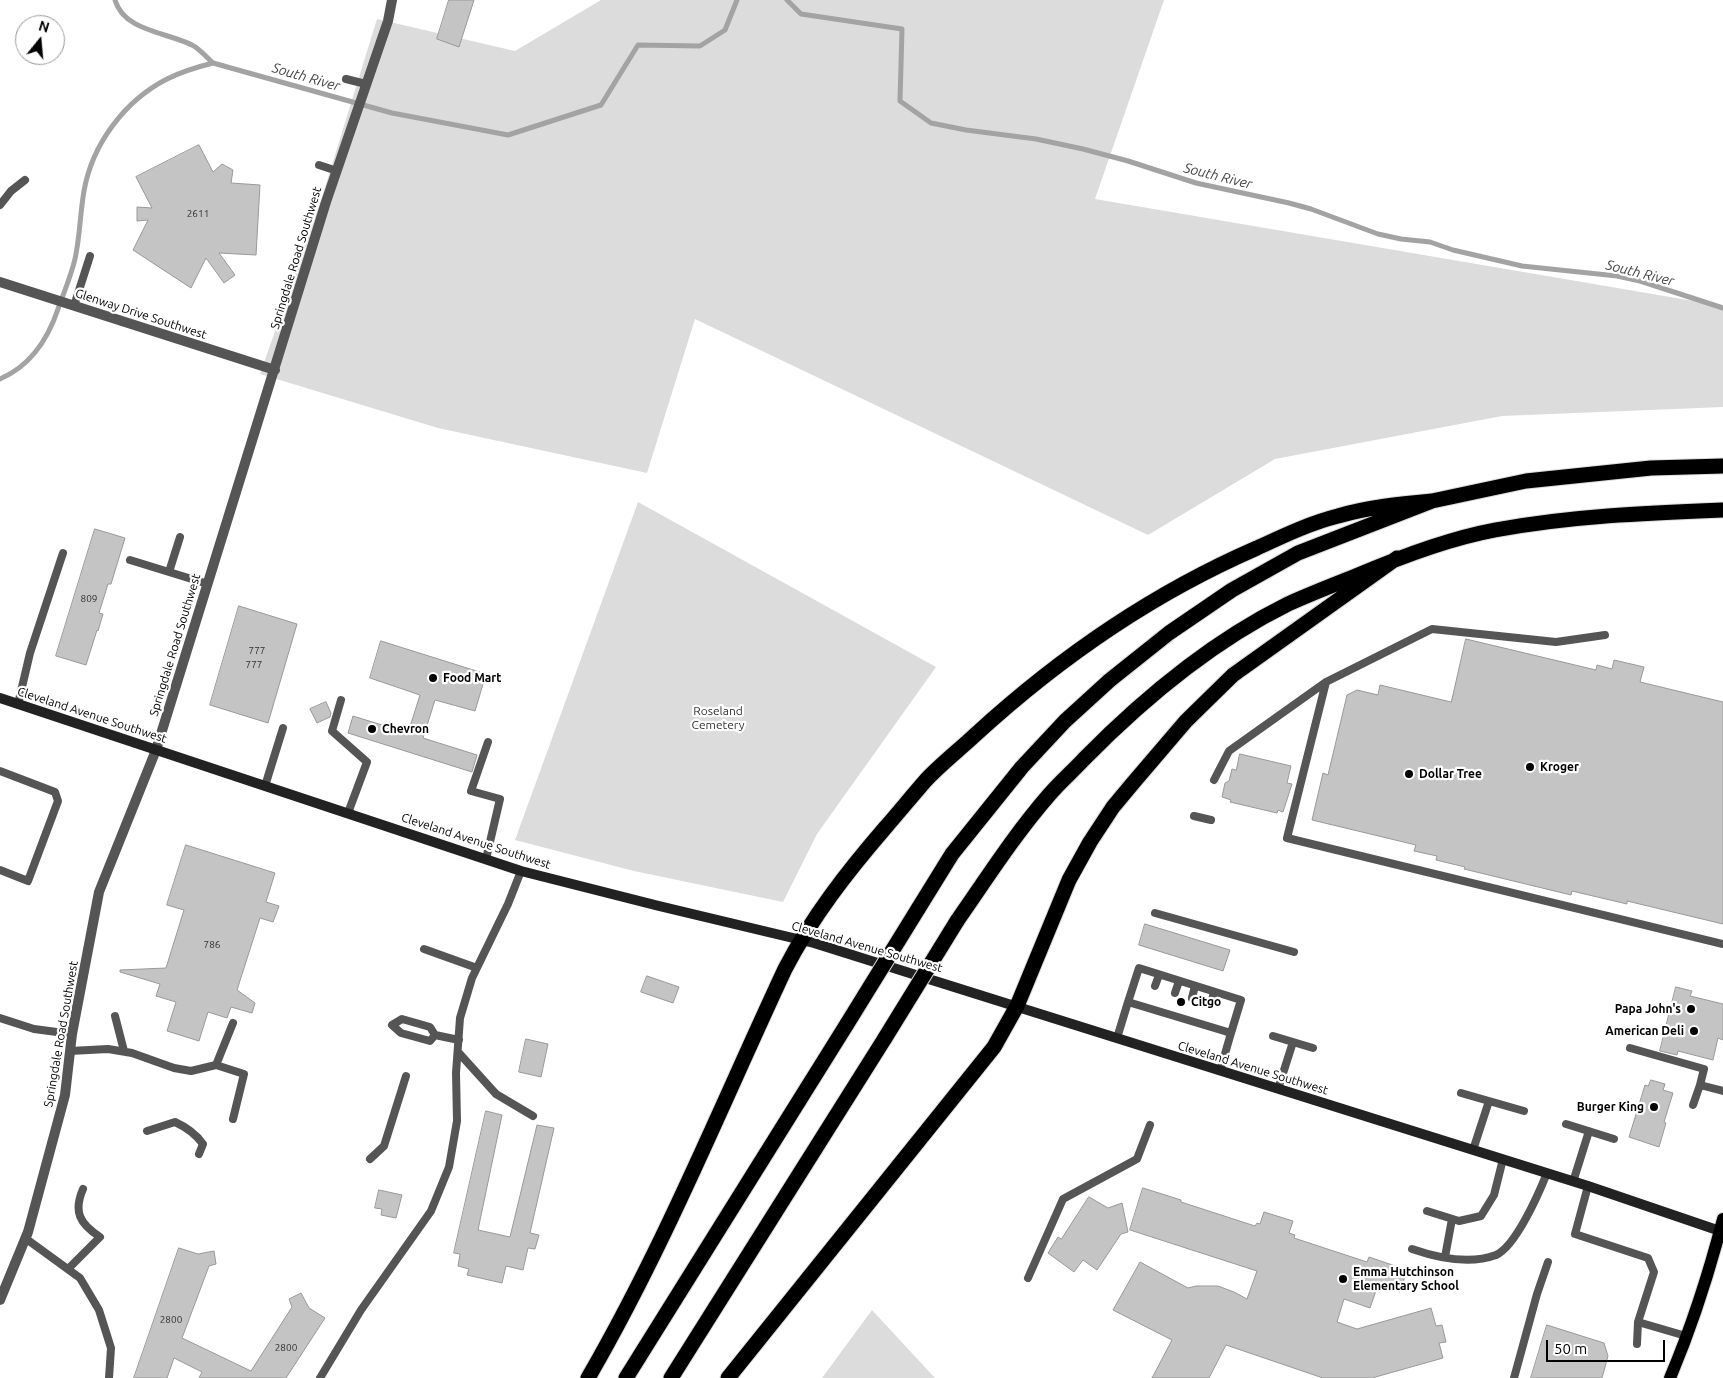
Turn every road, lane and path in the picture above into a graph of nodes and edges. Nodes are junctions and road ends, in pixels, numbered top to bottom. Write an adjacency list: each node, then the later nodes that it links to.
1 (392, 0): 3 (street, Springdale Road Southwest)
2 (346, 79): 3 (lane)
3 (366, 84): 5 (street, Springdale Road Southwest)
4 (319, 165): 5 (lane)
5 (337, 170): 11 (street, Springdale Road Southwest)
6 (25, 180): 7 (lane)
7 (0, 205)
8 (90, 256): 10 (lane)
9 (0, 282): 10 (street, Glenway Drive Southwest)
10 (74, 306): 11 (street, Glenway Drive Southwest)
11 (275, 370): 20 (street, Springdale Road Southwest)
12 (1723, 466): 13 (highway)
13 (1432, 501): 41 (highway); 112 (highway, bridge)
14 (1723, 510): 17 (highway)
15 (180, 537): 19 (lane)
16 (63, 553): 25 (lane)
17 (1397, 558): 55 (highway); 113 (highway, bridge)
18 (130, 560): 19 (lane)
19 (169, 572): 20 (lane)
20 (208, 584): 28 (street, Springdale Road Southwest)
21 (1605, 635): 22 (lane)
22 (1326, 682): 30 (lane); 36 (lane)
23 (0, 698): 25 (main road, Cleveland Avenue Southwest)
24 (341, 700): 32 (lane)
25 (18, 704): 28 (main road, Cleveland Avenue Southwest)
26 (283, 728): 31 (lane)
27 (488, 742): 37 (lane)
28 (156, 750): 31 (main road, Cleveland Avenue Southwest); 60 (street, Springdale Road Southwest)
29 (0, 771): 38 (lane)
30 (1214, 780)
31 (265, 786): 32 (main road, Cleveland Avenue Southwest)
32 (348, 813): 37 (main road, Cleveland Avenue Southwest)
33 (1194, 816): 34 (lane)
34 (1211, 820)
35 (1278, 836): 36 (lane)
36 (1287, 838): 42 (lane)
37 (486, 859): 39 (main road, Cleveland Avenue Southwest)
38 (0, 870)
39 (521, 870): 41 (main road, Cleveland Avenue Southwest); 45 (lane)
40 (1155, 913): 44 (lane)
41 (800, 940): 55 (main road, Cleveland Avenue Southwest); 111 (highway)
42 (1723, 944)
43 (424, 950): 45 (lane)
44 (1294, 952)
45 (477, 968): 64 (lane)
46 (1159, 974): 47 (lane); 48 (lane); 53 (lane)
47 (1178, 981): 49 (lane); 51 (lane)
48 (1155, 986)
49 (1195, 986): 50 (lane); 52 (lane)
50 (1214, 992): 54 (lane); 59 (lane)
51 (1175, 993)
52 (1192, 998)
53 (1128, 1002): 59 (lane); 63 (lane)
54 (1211, 1004)
55 (1017, 1006): 63 (main road, Cleveland Avenue Southwest); 114 (highway)
56 (115, 1016): 69 (lane)
57 (0, 1018): 60 (lane)
58 (234, 1024): 71 (lane)
59 (1231, 1033): 72 (lane)
60 (72, 1034): 68 (street, Springdale Road Southwest)
61 (435, 1035): 61 (lane); 64 (lane)
62 (1273, 1036): 65 (lane)
63 (1117, 1038): 72 (main road, Cleveland Avenue Southwest)
64 (459, 1040): 70 (lane)
65 (1293, 1042): 66 (lane); 75 (lane)
66 (1313, 1048)
67 (1630, 1048): 74 (lane)
68 (70, 1051): 69 (lane); 99 (street, Springdale Road Southwest)
69 (124, 1052): 71 (lane)
70 (458, 1052): 81 (lane); 110 (lane)
71 (216, 1065): 82 (lane)
72 (1220, 1071): 75 (main road, Cleveland Avenue Southwest)
73 (406, 1076): 90 (lane)
74 (1700, 1086): 76 (lane); 79 (lane)
75 (1278, 1088): 88 (main road, Cleveland Avenue Southwest)
76 (1723, 1091)
77 (1461, 1092): 78 (lane)
78 (1489, 1100): 80 (lane); 88 (lane)
79 (1694, 1105)
80 (1524, 1111)
81 (533, 1116)
82 (233, 1119)
83 (1566, 1124): 86 (lane)
84 (1150, 1125): 104 (lane)
85 (147, 1131): 89 (lane)
86 (1588, 1131): 87 (lane); 93 (lane)
87 (1610, 1138)
88 (1473, 1150): 91 (main road, Cleveland Avenue Southwest)
89 (198, 1154)
90 (370, 1159)
91 (1503, 1160): 92 (main road, Cleveland Avenue Southwest); 97 (lane)
92 (1547, 1173): 93 (main road, Cleveland Avenue Southwest); 101 (lane)
93 (1573, 1182): 94 (main road, Cleveland Avenue Southwest)
94 (1588, 1186): 98 (main road, Cleveland Avenue Southwest); 106 (lane)
95 (83, 1189): 103 (lane)
96 (1427, 1211): 97 (lane)
97 (1452, 1219): 101 (lane)
98 (1722, 1227): 107 (main road)
99 (25, 1238): 103 (lane); 105 (street, Springdale Road Southwest)
100 (1412, 1249): 101 (lane)
101 (1445, 1257)
102 (1548, 1262): 115 (lane)
103 (68, 1269): 109 (lane)
104 (1028, 1278)
105 (0, 1300)
106 (1638, 1322): 107 (lane); 108 (lane)
107 (1686, 1336): 116 (main road)
108 (1637, 1344)
109 (109, 1378)
110 (320, 1378)
111 (588, 1378)
112 (626, 1378)
113 (671, 1378)
114 (728, 1378)
115 (1514, 1378)
116 (1670, 1378)

